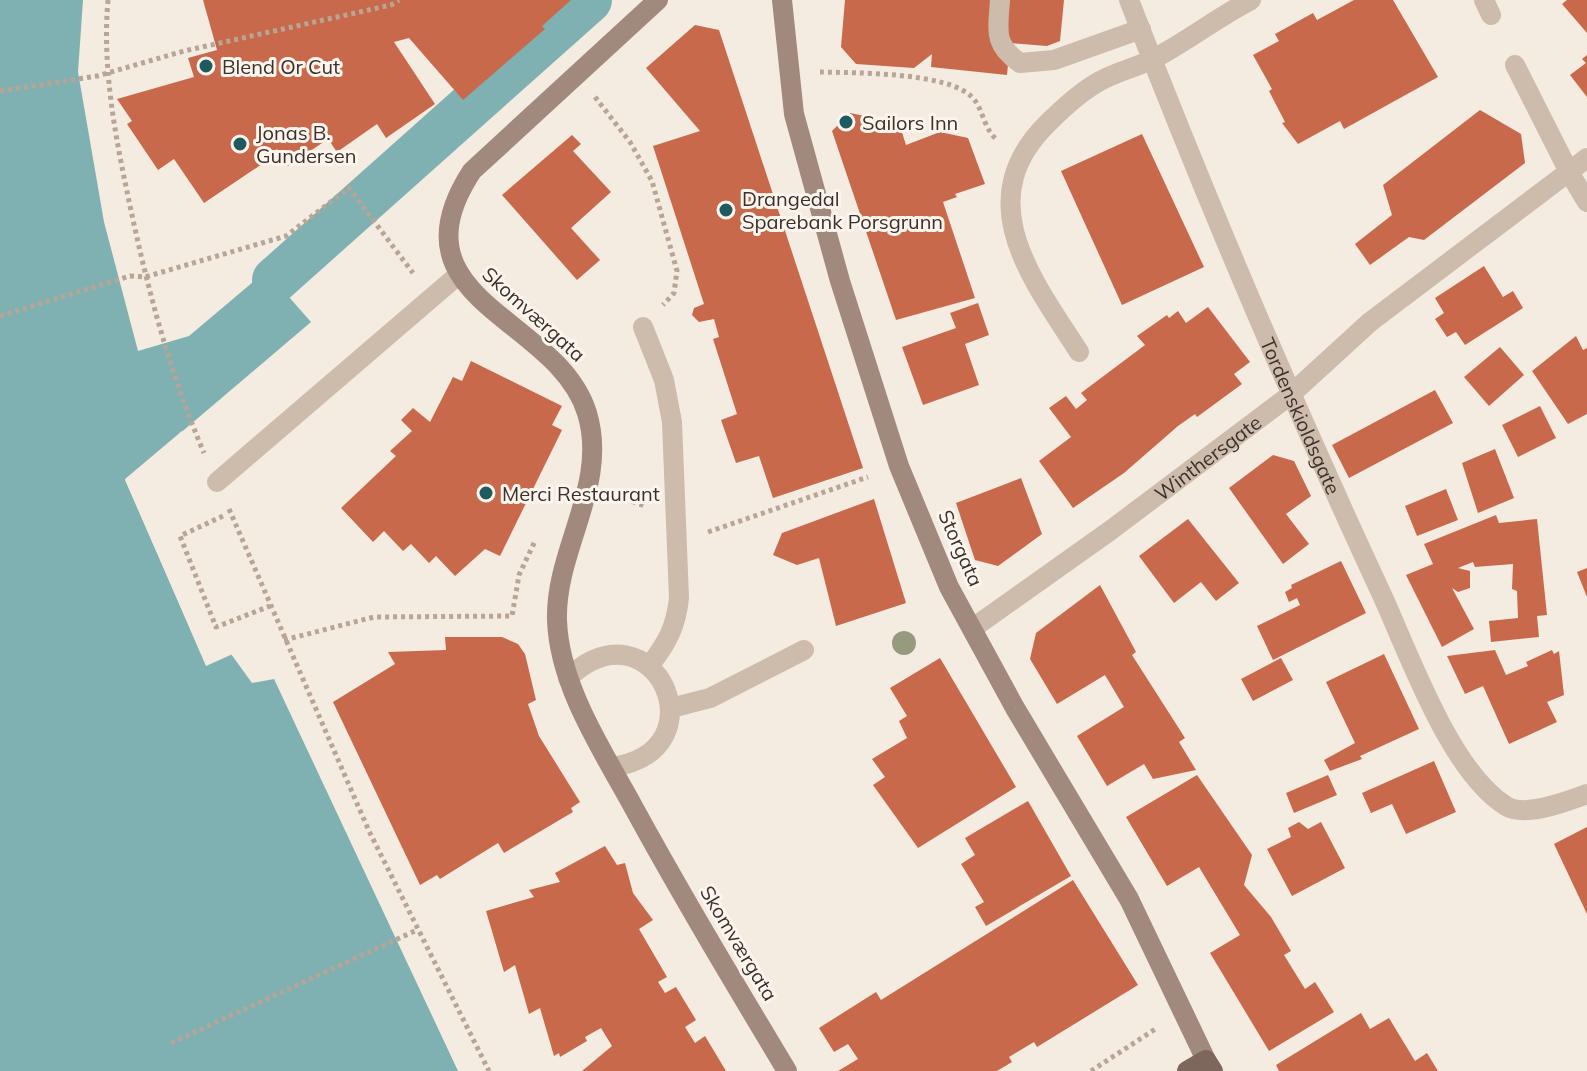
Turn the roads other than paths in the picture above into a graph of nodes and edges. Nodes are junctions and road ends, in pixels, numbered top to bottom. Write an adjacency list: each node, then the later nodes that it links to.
1 (658, 0): 12 (street, Skomværgata)
2 (782, 0): 17 (street, Storgata)
3 (1000, 0): 6 (street)
4 (1129, 0): 6 (street, Tordenskioldsgate)
5 (1251, 0): 7 (street)
6 (1141, 29): 7 (street, Tordenskioldsgate)
7 (1152, 59): 14 (street); 15 (street, Tordenskioldsgate)
8 (1515, 65): 10 (street)
9 (1587, 158): 10 (street, Winthersgate)
10 (1569, 172): 11 (street); 15 (street, Winthersgate)
11 (1587, 202)
12 (457, 276): 16 (street); 20 (street, Skomværgata)
13 (643, 327): 19 (street)
14 (1079, 352)
15 (1289, 396): 17 (street, Winthersgate); 23 (street, Tordenskioldsgate)
16 (217, 482)
17 (973, 628): 24 (street, Storgata)
18 (804, 650): 21 (street)
19 (650, 665): 20 (street); 21 (street)
20 (568, 678): 22 (street, Skomværgata)
21 (671, 708): 22 (street)
22 (611, 767): 25 (street, Skomværgata)
23 (1587, 794)
24 (1210, 1065): 26 (main road)
25 (787, 1071)
26 (1187, 1071)

